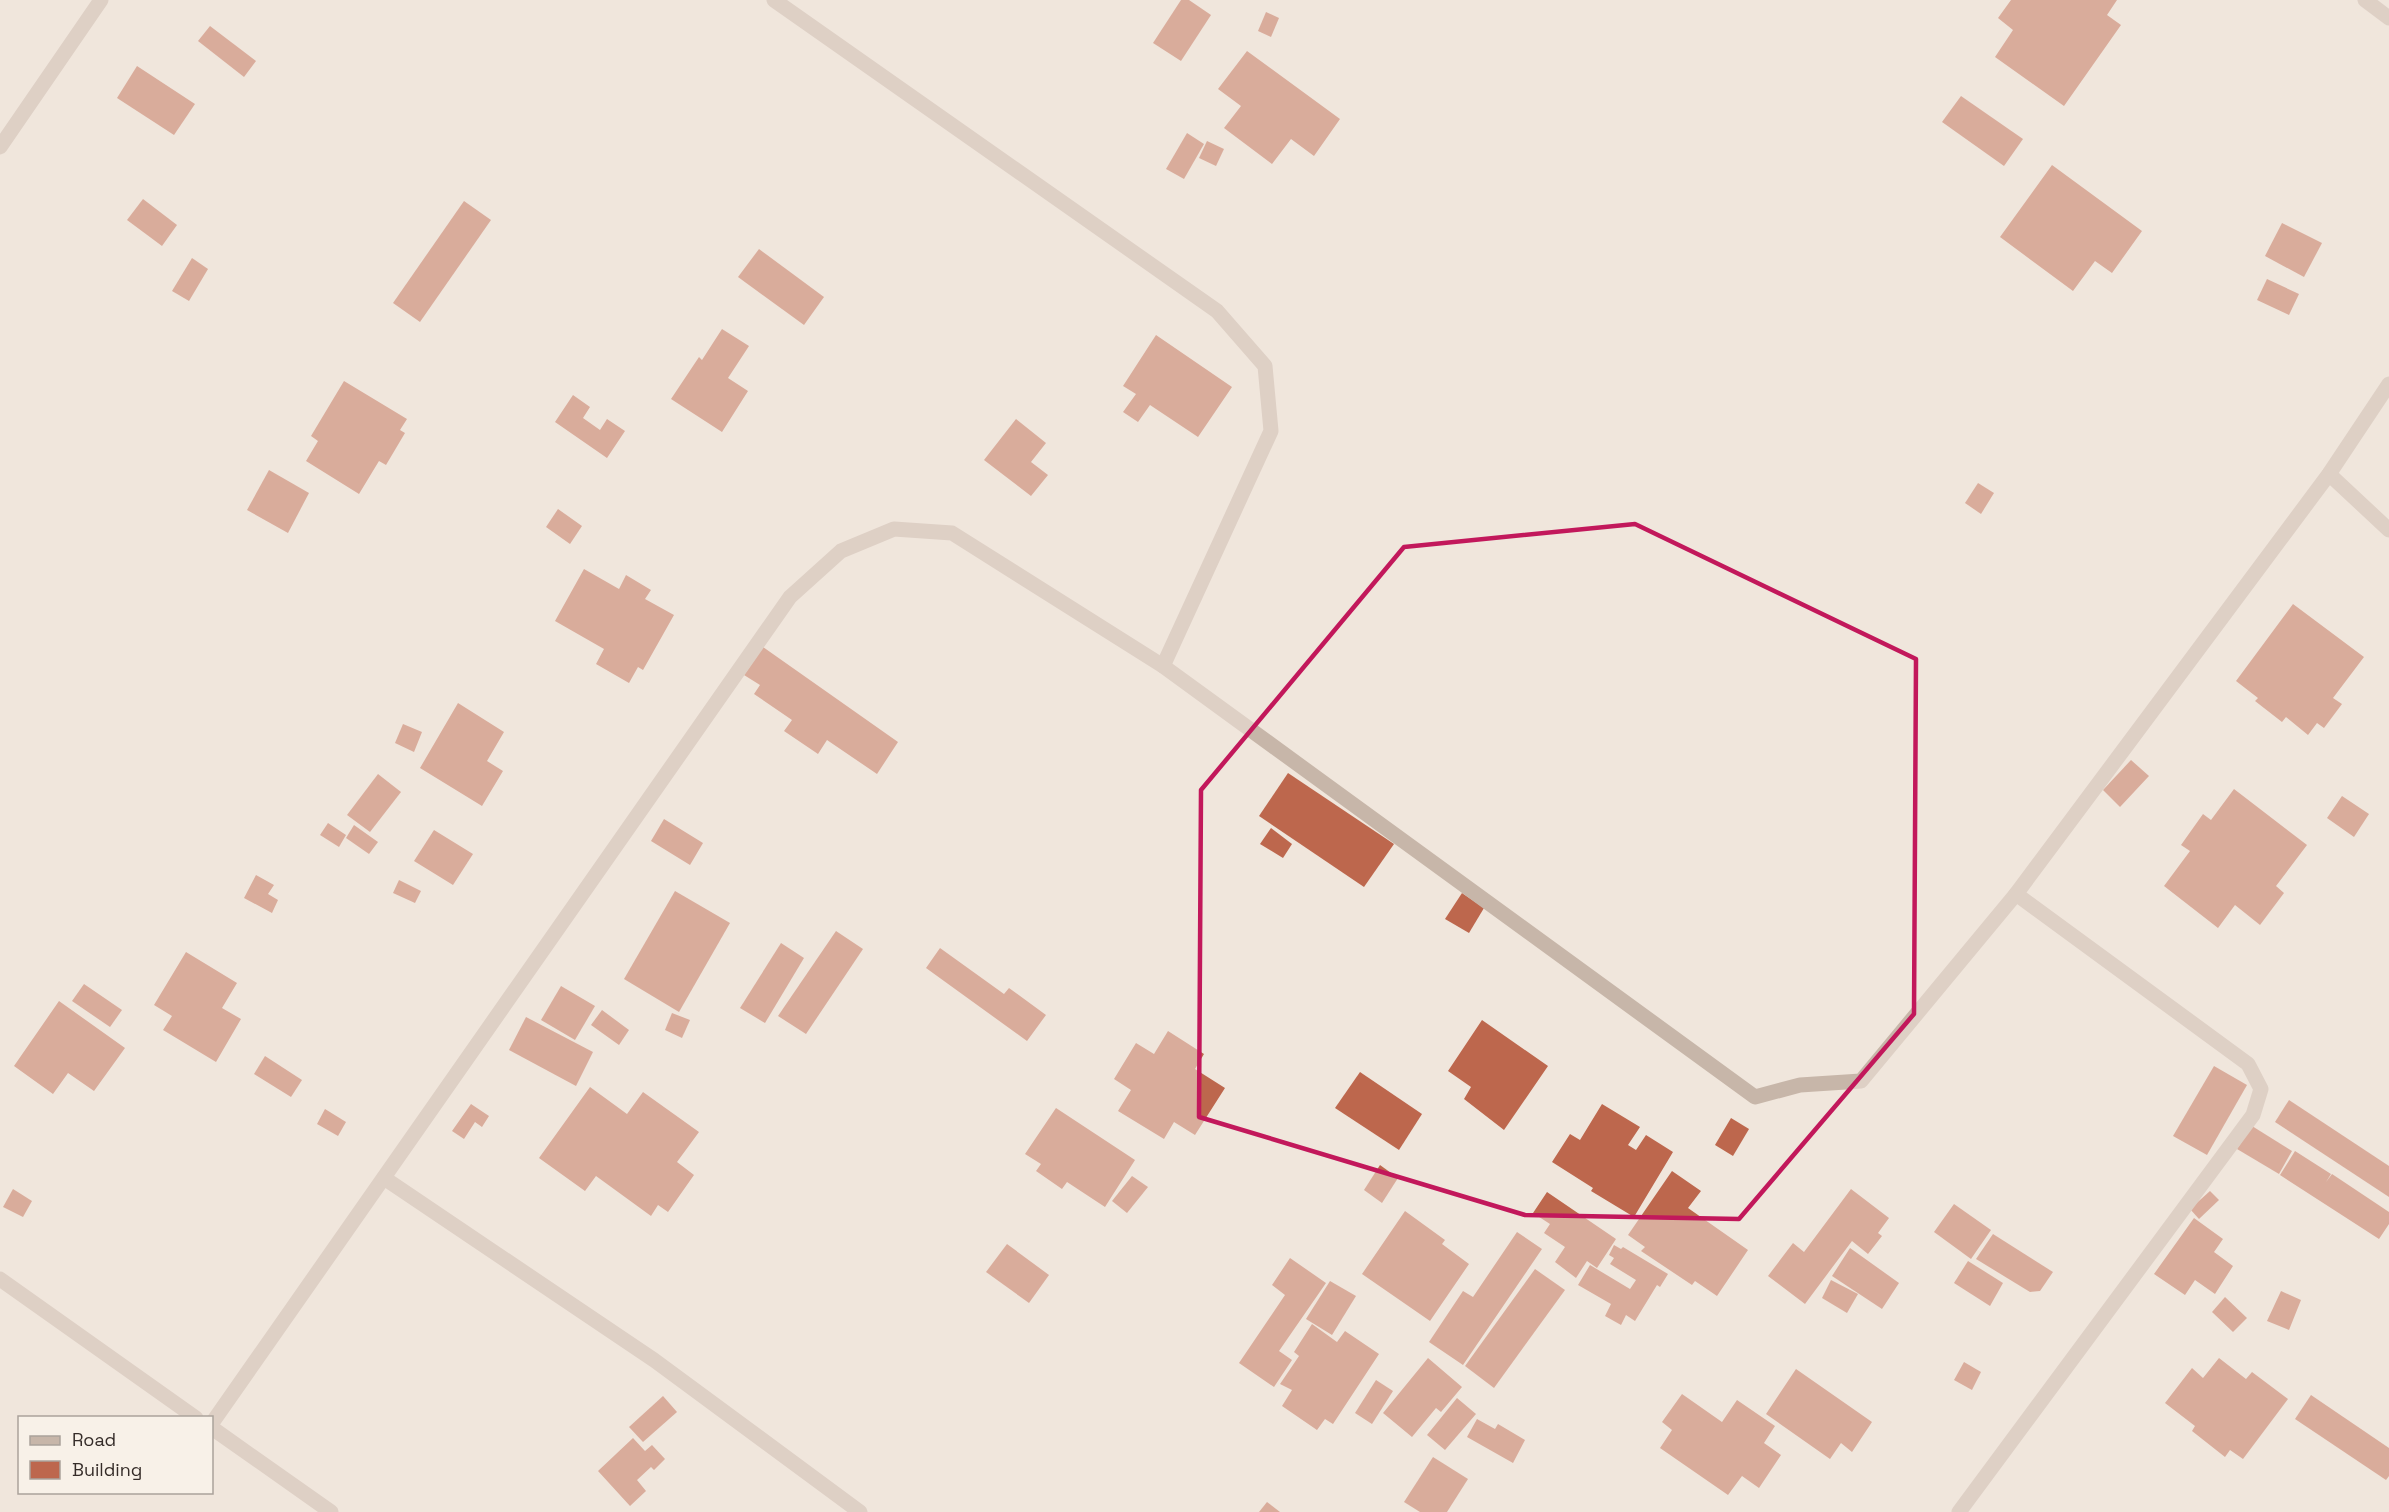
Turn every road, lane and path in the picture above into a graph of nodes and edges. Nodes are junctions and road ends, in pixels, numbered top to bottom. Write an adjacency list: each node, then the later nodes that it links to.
1 (101, 0): 5 (street)
2 (774, 0): 9 (street)
3 (2365, 0): 4 (street)
4 (2389, 18)
5 (0, 147)
6 (2389, 384): 7 (street)
7 (2329, 474): 8 (street); 10 (street)
8 (2389, 530)
9 (1163, 666): 10 (street); 11 (street)
10 (2016, 894): 18 (street)
11 (384, 1178): 14 (street); 17 (street)
12 (0, 1279): 13 (street)
13 (193, 1416)
14 (213, 1422)
15 (213, 1429): 16 (street)
16 (331, 1512)
17 (860, 1512)
18 (1959, 1512)

